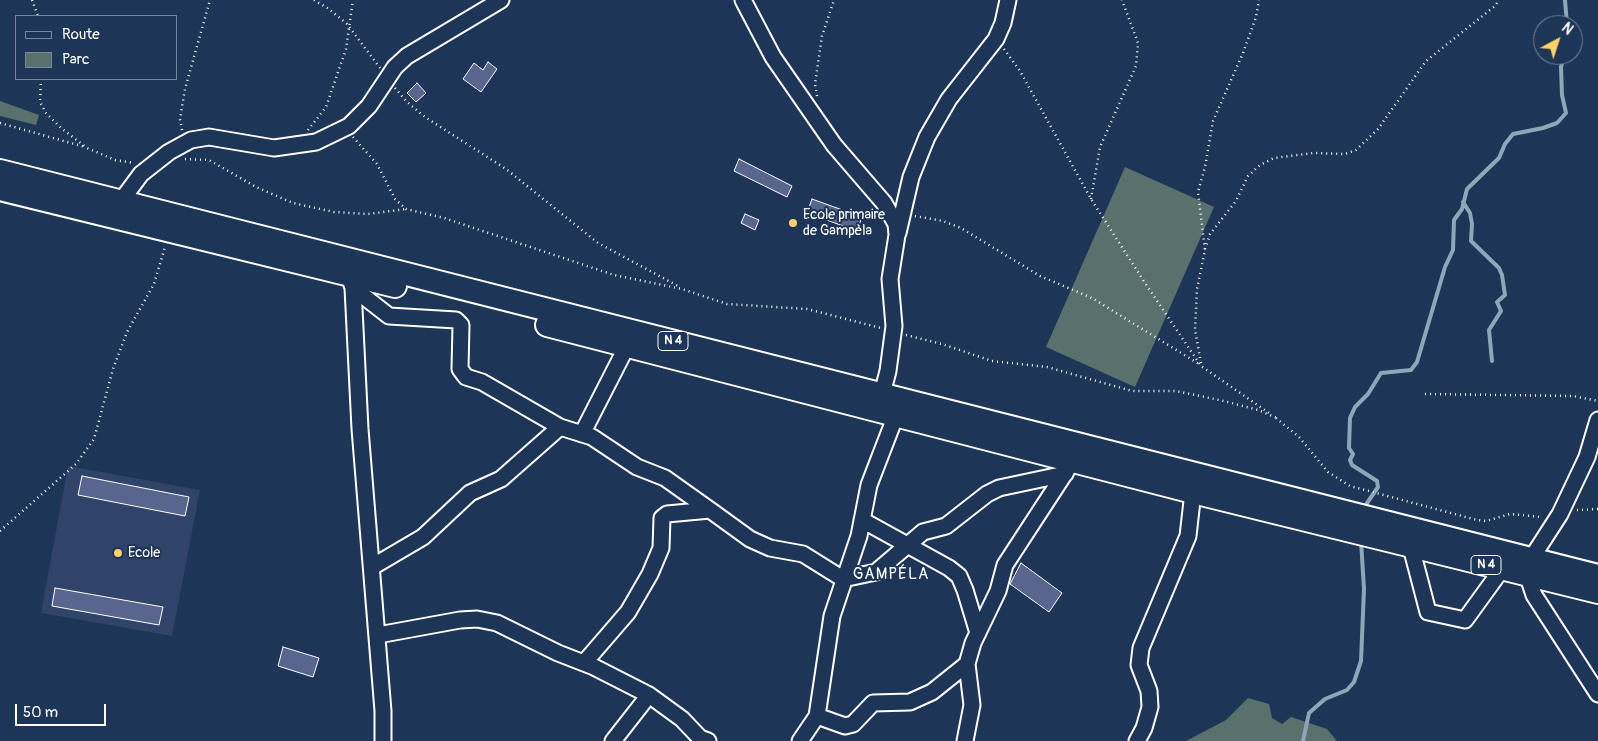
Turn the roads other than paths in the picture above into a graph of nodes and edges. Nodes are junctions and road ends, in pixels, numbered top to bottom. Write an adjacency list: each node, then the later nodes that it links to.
1 (501, 0): 6 (street)
2 (743, 0): 7 (street)
3 (1008, 0): 7 (street)
4 (0, 171): 6 (highway, N 4)
5 (0, 189): 8 (highway, N 4)
6 (121, 201): 10 (highway, N 4)
7 (897, 235): 10 (street)
8 (351, 282): 9 (highway, N 4); 13 (street); 23 (street)
9 (627, 346): 11 (highway, N 4); 14 (street)
10 (882, 394): 21 (highway, N 4)
11 (896, 415): 15 (highway, N 4); 18 (street)
12 (1598, 420): 22 (street)
13 (560, 427): 14 (street); 23 (street)
14 (582, 434): 17 (street)
15 (1069, 467): 16 (highway, N 4); 19 (street); 27 (street)
16 (1193, 492): 20 (highway, N 4); 39 (street)
17 (710, 510): 25 (street); 29 (street)
18 (862, 520): 19 (street); 25 (street)
19 (907, 545): 25 (street); 27 (street)
20 (1411, 547): 21 (highway, N 4); 21 (street)
21 (1505, 561): 22 (highway, N 4)
22 (1529, 567): 24 (highway, N 4); 26 (highway, N 4); 31 (street)
23 (372, 568): 28 (street)
24 (1598, 576)
25 (843, 579): 33 (street)
26 (1598, 592)
27 (978, 633): 30 (street)
28 (378, 635): 29 (street); 34 (street)
29 (584, 663): 32 (street)
30 (967, 664): 33 (street); 38 (street)
31 (1598, 694)
32 (649, 695): 35 (street); 36 (street)
33 (817, 716): 37 (street)
34 (383, 741)
35 (613, 741)
36 (708, 741)
37 (801, 741)
38 (965, 741)
39 (1137, 741)

